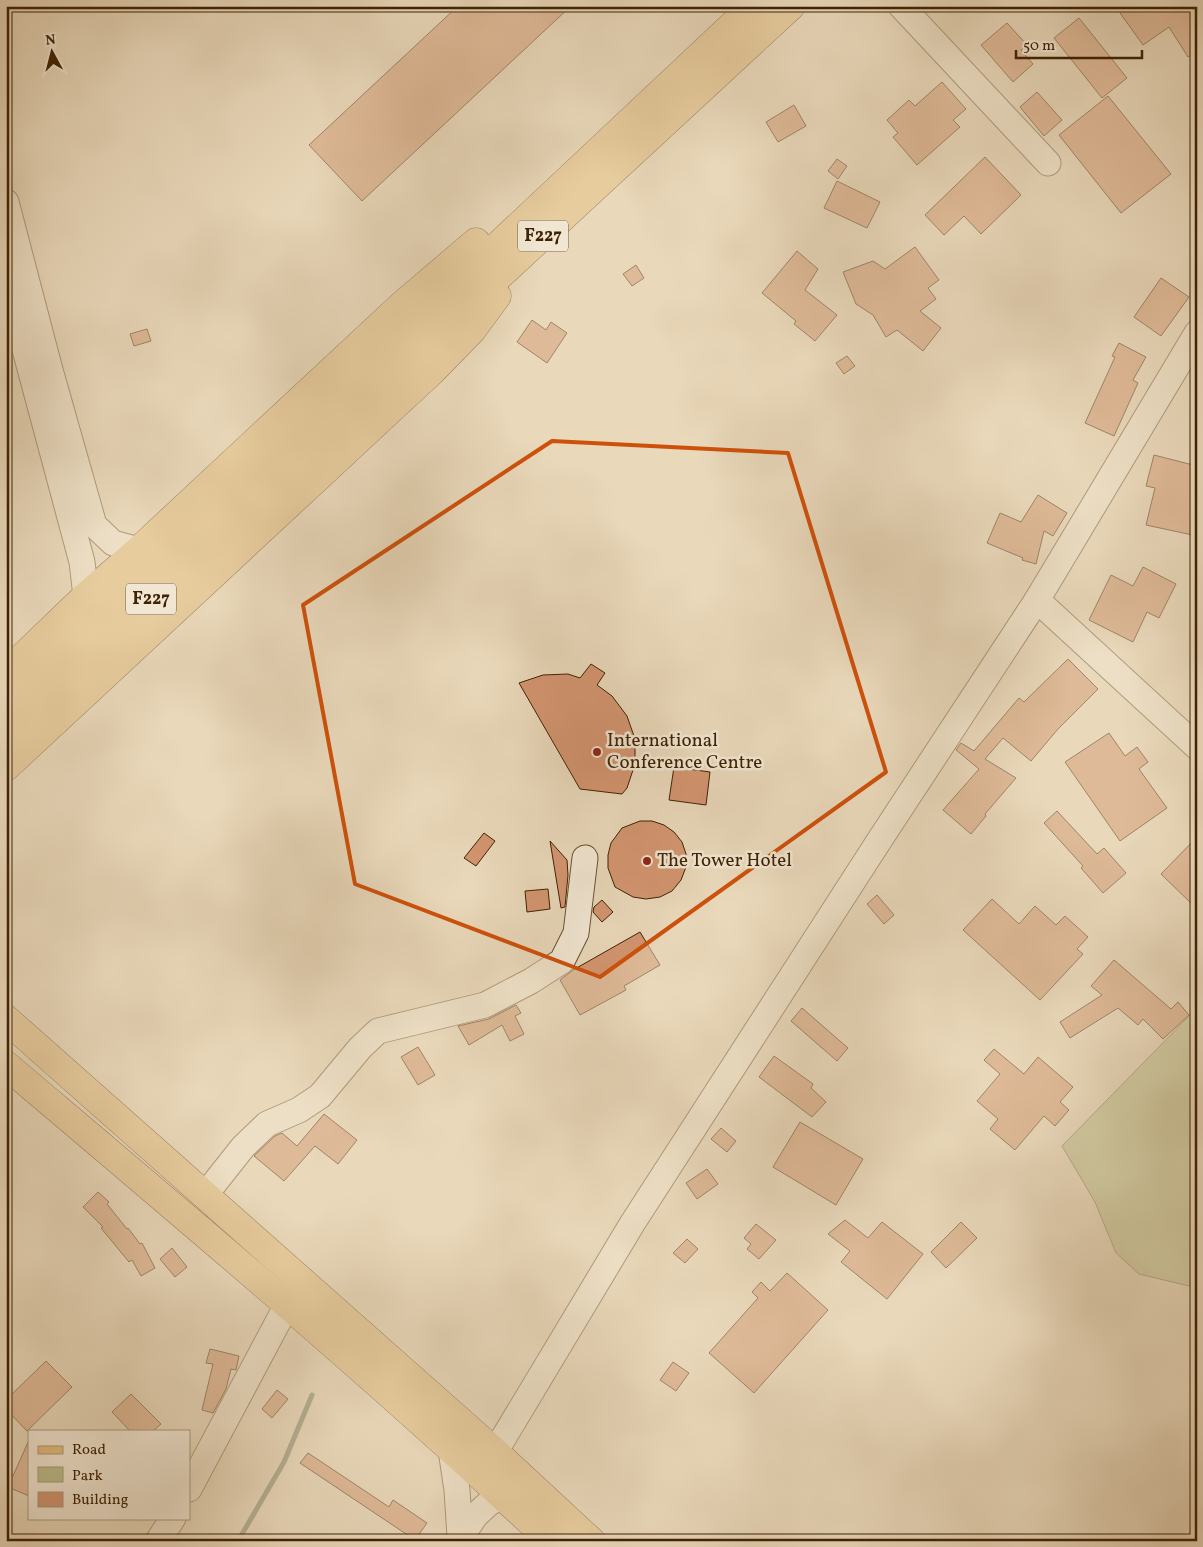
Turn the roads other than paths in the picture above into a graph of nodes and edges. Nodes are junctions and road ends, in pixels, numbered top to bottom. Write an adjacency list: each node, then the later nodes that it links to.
1 (753, 6): 4 (main road, F227)
2 (791, 6): 7 (main road, F227)
3 (901, 6): 5 (street)
4 (597, 153): 10 (main road, F227); 11 (main road)
5 (1048, 163)
6 (6, 202): 11 (street)
7 (527, 251): 10 (main road, F227); 18 (main road)
8 (6, 279): 12 (street)
9 (1197, 333): 13 (street)
10 (286, 459): 15 (main road, F227); 16 (main road, F227)
11 (139, 550): 12 (main road)
12 (86, 596): 14 (main road)
13 (1037, 600): 17 (street); 25 (street)
14 (6, 673)
15 (6, 703)
16 (6, 732)
17 (1197, 747)
18 (6, 766)
19 (584, 858): 22 (street)
20 (6, 1020): 22 (main road)
21 (6, 1065): 23 (main road)
22 (205, 1195): 25 (main road)
23 (287, 1305): 24 (main road); 26 (street)
24 (451, 1450): 27 (main road); 29 (street)
25 (496, 1452): 32 (main road)
26 (190, 1487)
27 (504, 1496): 29 (street); 31 (main road)
28 (172, 1520): 30 (street)
29 (459, 1539)
30 (158, 1541)
31 (552, 1541)
32 (591, 1541)

